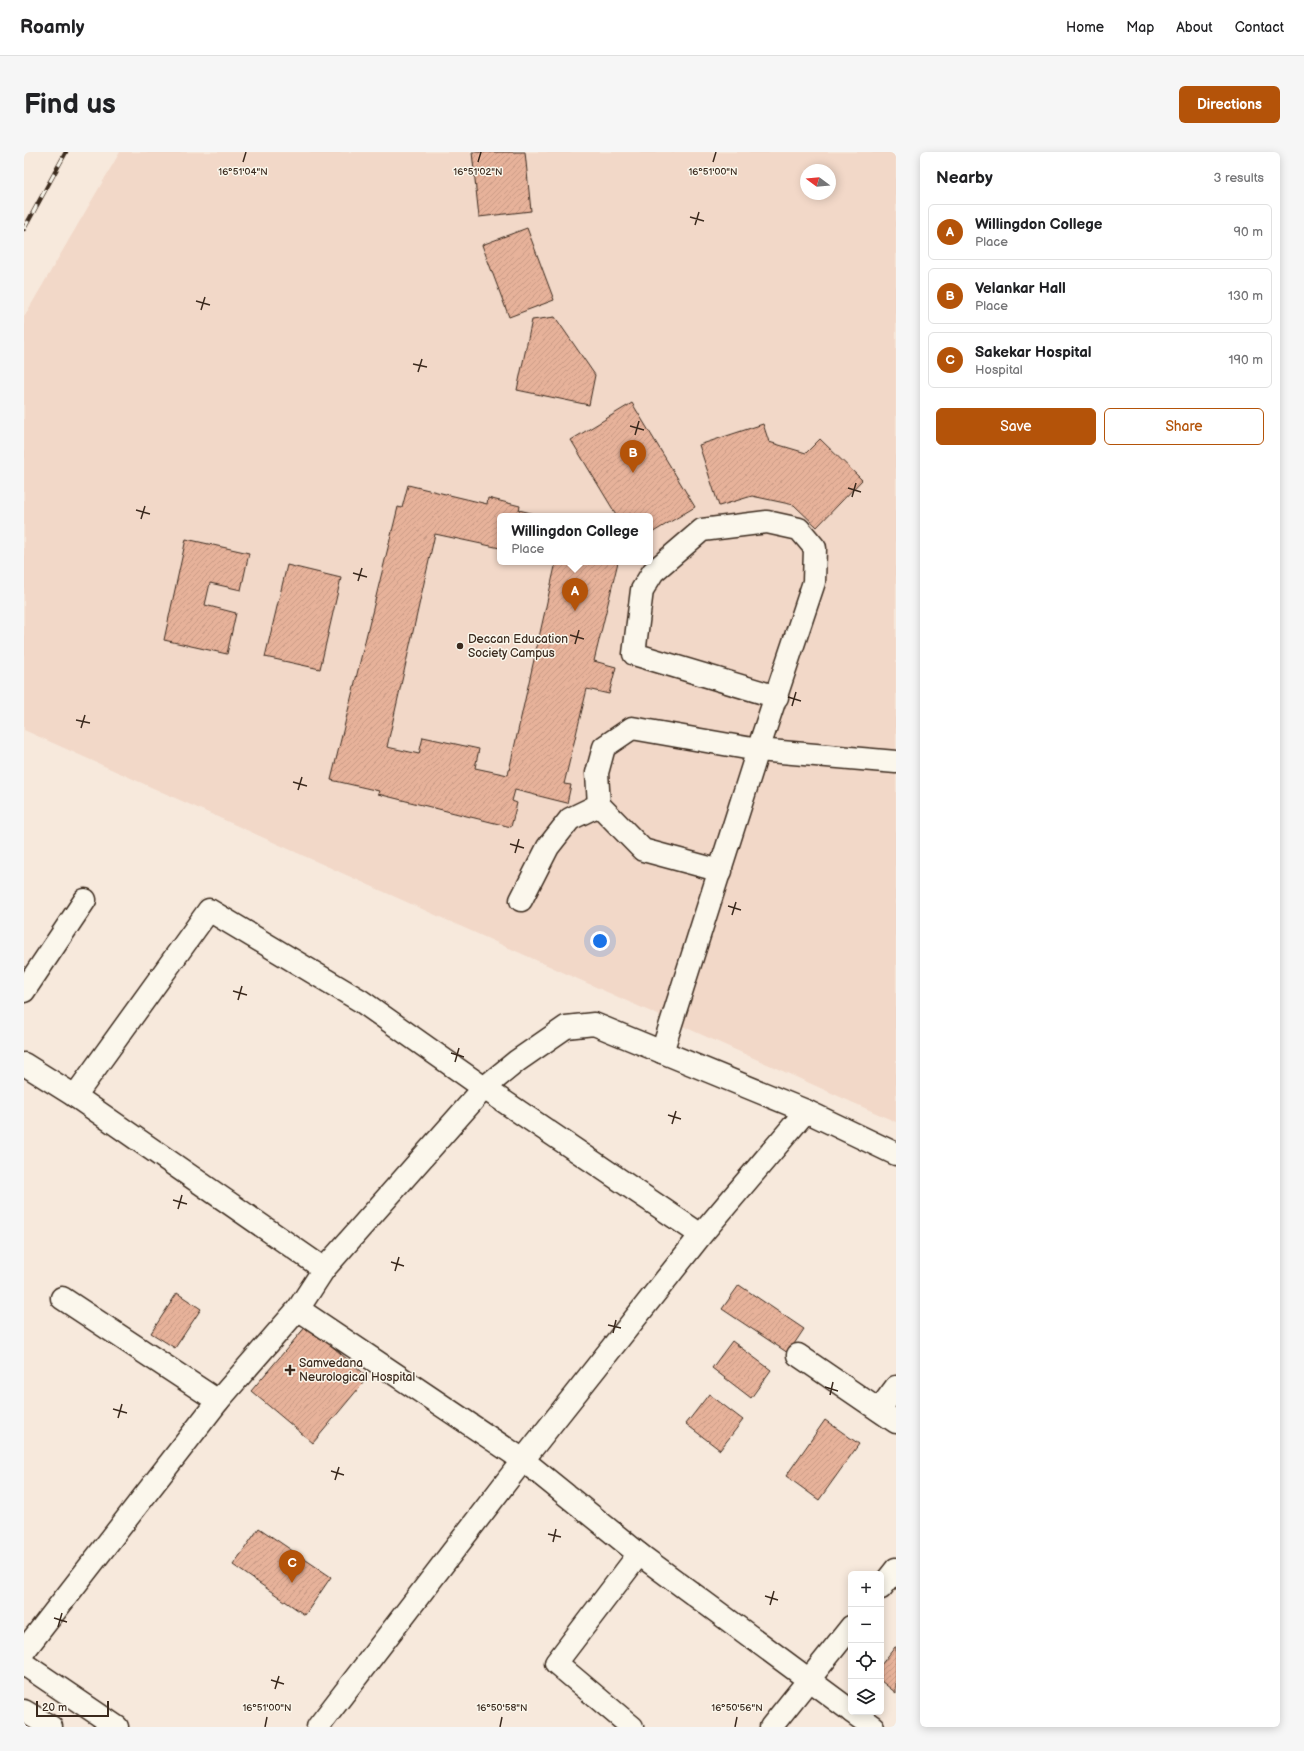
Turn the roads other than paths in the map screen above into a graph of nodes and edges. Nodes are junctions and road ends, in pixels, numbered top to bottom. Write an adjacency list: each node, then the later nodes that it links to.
1 (777, 697): 1 (street); 2 (street)
2 (758, 750): 3 (street); 4 (street); 5 (street)
3 (896, 762)
4 (599, 805): 5 (street); 7 (street)
5 (721, 871): 9 (street)
6 (85, 900): 8 (street)
7 (521, 900)
8 (24, 991)
9 (662, 1052): 11 (street); 13 (street)
10 (24, 1064): 12 (street)
11 (484, 1088): 12 (street); 15 (street); 16 (street)
12 (75, 1096): 16 (street)
13 (806, 1111): 14 (street); 15 (street)
14 (896, 1154)
15 (701, 1235): 23 (street)
16 (324, 1269): 18 (street)
17 (62, 1298): 21 (street)
18 (298, 1309): 21 (street); 23 (street)
19 (798, 1355): 22 (street)
20 (896, 1387): 22 (street)
21 (218, 1401): 28 (street)
22 (887, 1416)
23 (523, 1460): 24 (street); 36 (street)
24 (638, 1554): 30 (street); 37 (street)
25 (896, 1569): 26 (street)
26 (884, 1584)
27 (848, 1631): 30 (street)
28 (24, 1651)
29 (24, 1664): 35 (street)
30 (810, 1681): 31 (street); 38 (street)
31 (848, 1709)
32 (24, 1711): 34 (street)
33 (856, 1715): 39 (street)
34 (51, 1727)
35 (117, 1727)
36 (318, 1727)
37 (632, 1727)
38 (771, 1727)
39 (873, 1727)

